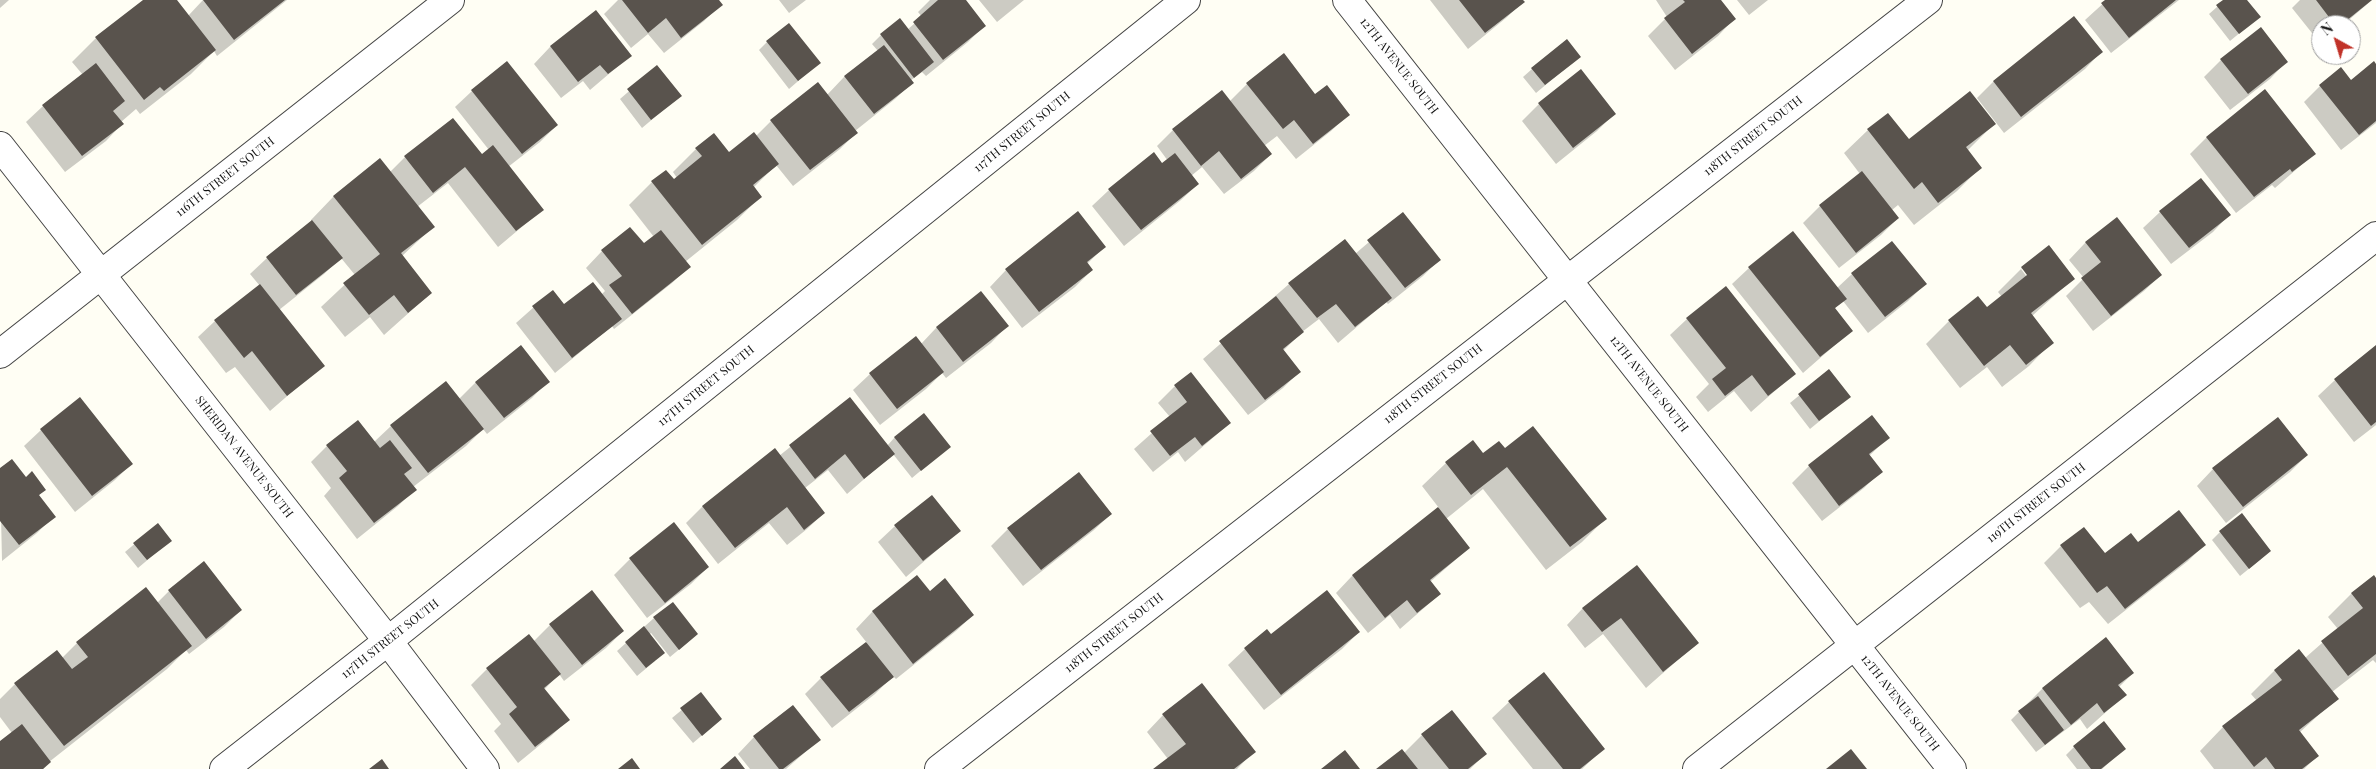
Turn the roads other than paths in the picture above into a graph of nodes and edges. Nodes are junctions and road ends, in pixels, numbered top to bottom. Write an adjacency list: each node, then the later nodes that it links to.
1 (450, 0): 7 (street, 116TH STREET SOUTH)
2 (1186, 0): 10 (street, 117TH STREET SOUTH)
3 (1347, 0): 8 (street, 12TH AVENUE SOUTH)
4 (1928, 0): 8 (street, 118TH STREET SOUTH)
5 (0, 146): 7 (street, SHERIDAN AVENUE SOUTH)
6 (2376, 236): 11 (street, 119TH STREET SOUTH)
7 (101, 275): 9 (street, 116TH STREET SOUTH); 10 (street, SHERIDAN AVENUE SOUTH)
8 (1567, 280): 11 (street, 12TH AVENUE SOUTH); 14 (street, 118TH STREET SOUTH)
9 (0, 354)
10 (388, 641): 12 (street, 117TH STREET SOUTH); 13 (street, SHERIDAN AVENUE SOUTH)
11 (1854, 645): 15 (street, 119TH STREET SOUTH); 16 (street, 12TH AVENUE SOUTH)
12 (224, 769)
13 (485, 769)
14 (939, 769)
15 (1696, 769)
16 (1952, 769)

